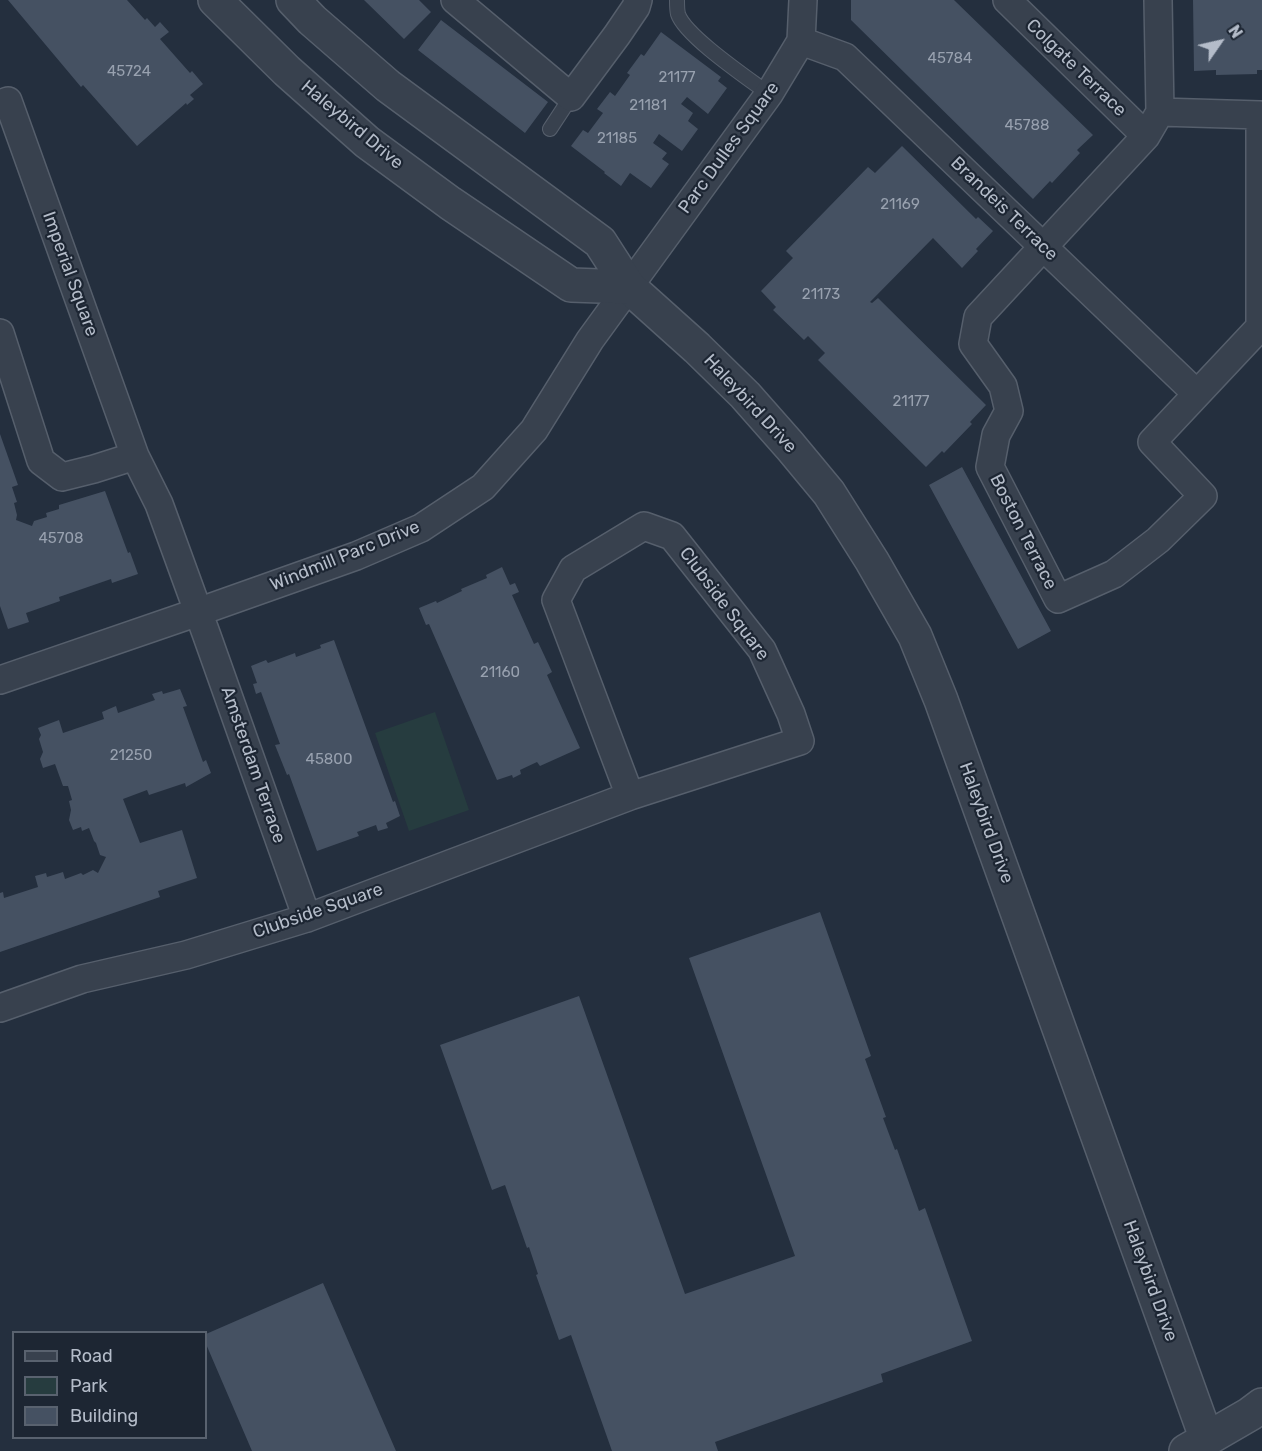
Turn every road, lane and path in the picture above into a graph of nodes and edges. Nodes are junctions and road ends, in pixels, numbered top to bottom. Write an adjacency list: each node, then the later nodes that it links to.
1 (214, 0): 17 (street, Haleybird Drive)
2 (293, 0): 17 (street, Haleybird Drive)
3 (455, 0): 11 (street)
4 (638, 0): 11 (street)
5 (677, 0): 10 (lane)
6 (803, 0): 9 (street, Parc Dulles Square)
7 (1007, 0): 15 (street, Colgate Terrace)
8 (1158, 0): 13 (street)
9 (801, 41): 10 (street, Parc Dulles Square); 16 (street, Brandeis Terrace)
10 (770, 94): 17 (street, Parc Dulles Square)
11 (571, 97): 14 (lane)
12 (0, 104): 20 (street, Imperial Square)
13 (1160, 112): 15 (street, Boston Terrace); 19 (street, Boston Terrace)
14 (550, 129)
15 (1146, 136): 16 (street, Boston Terrace)
16 (1044, 247): 19 (street, Brandeis Terrace); 19 (street, Boston Terrace)
17 (629, 287): 21 (street, Windmill Parc Drive); 27 (street, Haleybird Drive)
18 (0, 333): 20 (street)
19 (1197, 394)
20 (135, 456): 21 (street, Imperial Square)
21 (198, 612): 22 (street, Windmill Parc Drive); 24 (street, Amsterdam Terrace)
22 (0, 680)
23 (630, 796): 23 (street, Clubside Square); 24 (street, Clubside Square)
24 (307, 918): 25 (street, Clubside Square)
25 (0, 1008)
26 (1262, 1404): 27 (street)
27 (1196, 1445)

